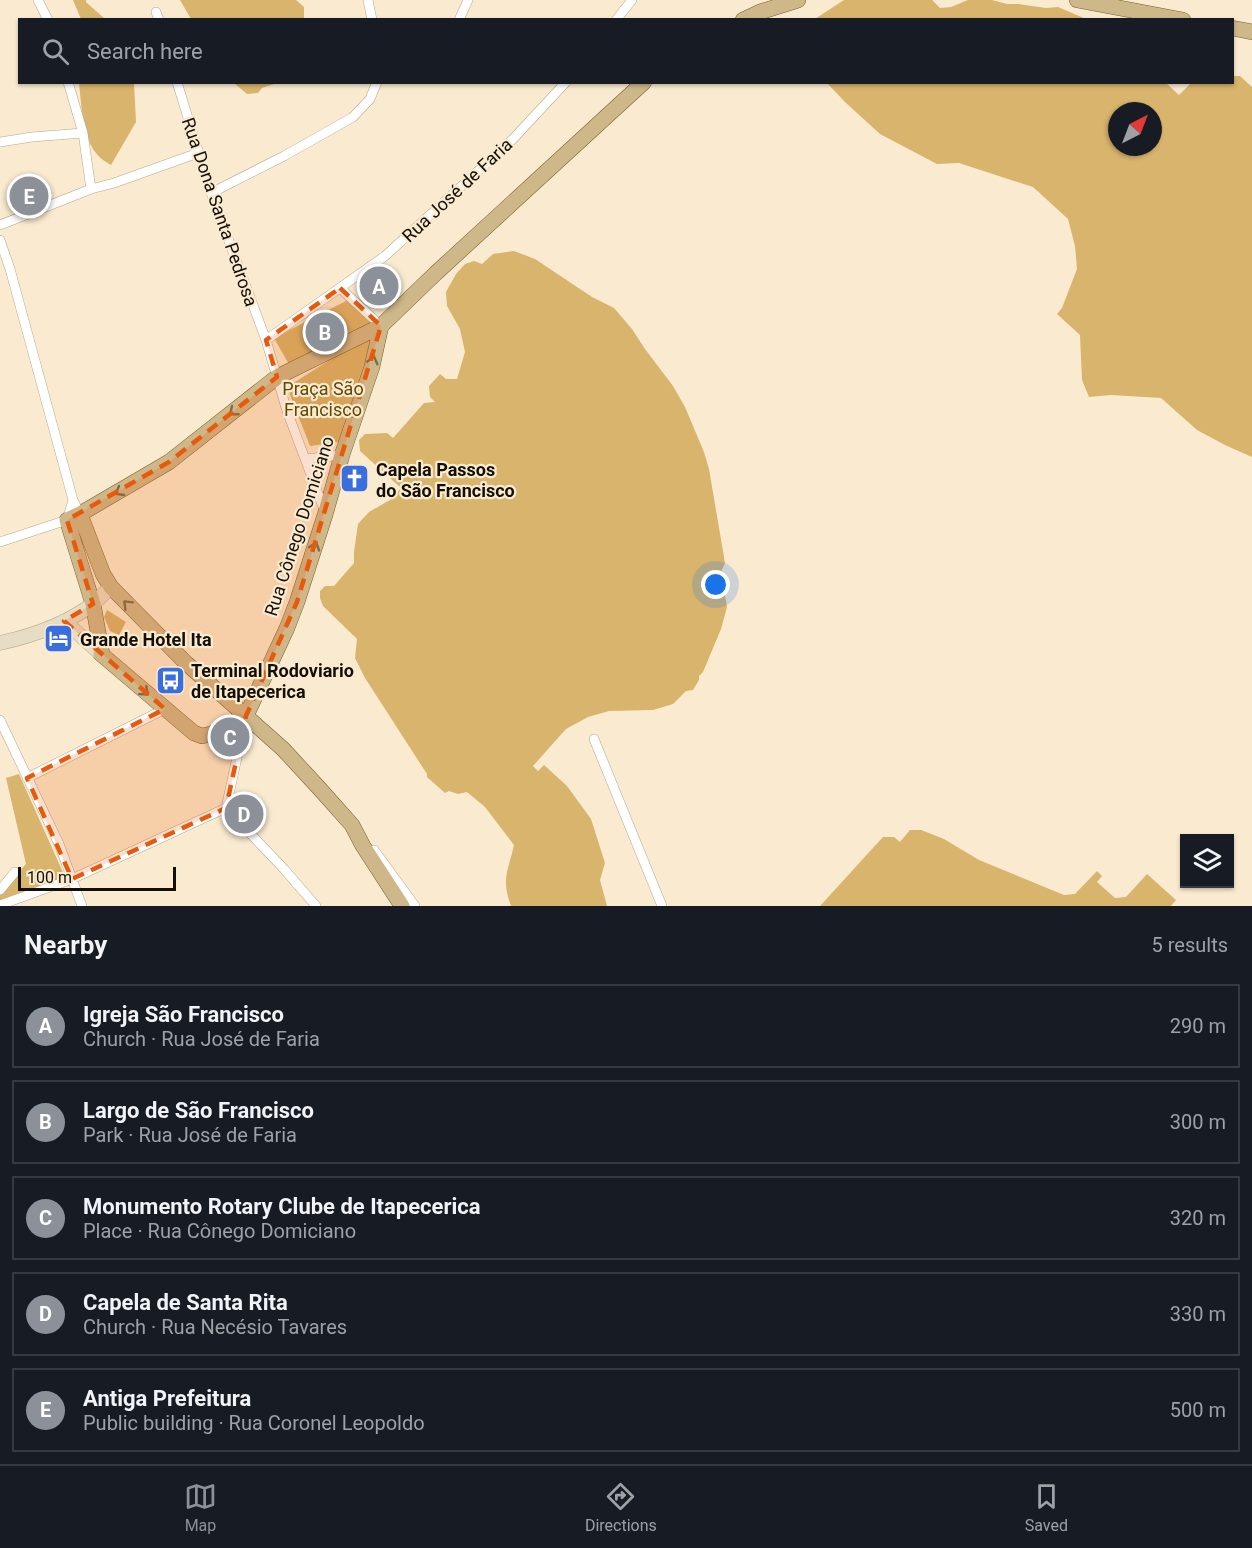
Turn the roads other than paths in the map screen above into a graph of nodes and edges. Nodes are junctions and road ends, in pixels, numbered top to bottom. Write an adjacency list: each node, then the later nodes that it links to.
1 (38, 0): 7 (street)
2 (368, 0): 8 (street)
3 (468, 0): 9 (street)
4 (632, 0): 10 (street)
5 (798, 0): 11 (main road)
6 (1077, 0): 12 (main road)
7 (47, 18)
8 (372, 18)
9 (460, 18)
10 (618, 18)
11 (747, 18)
12 (1172, 18)
13 (1234, 28): 14 (main road)
14 (1252, 32)
15 (69, 84): 20 (street)
16 (178, 84): 22 (street, Rua Dona Santa Pedrosa)
17 (376, 84): 24 (street)
18 (564, 84): 27 (street, Rua José de Faria)
19 (642, 84): 28 (main road)
20 (83, 133): 21 (street); 23 (street)
21 (0, 142)
22 (198, 153): 23 (street); 24 (street, Rua Dona Santa Pedrosa)
23 (94, 188): 25 (street)
24 (211, 193): 29 (street, Rua Dona Santa Pedrosa)
25 (0, 225)
26 (0, 240): 33 (street)
27 (340, 288): 28 (street); 29 (street, Rua José de Faria)
28 (381, 326): 30 (main road); 31 (main road, Rua Cônego Domiciano, one-way to 28)
29 (266, 340): 30 (street, Rua Dona Santa Pedrosa)
30 (277, 377): 32 (street, Rua Dona Santa Pedrosa); 33 (main road, one-way to 33)
31 (342, 455): 32 (street); 34 (main road, Rua Cônego Domiciano)
32 (306, 459): 34 (street, Rua Dona Santa Pedrosa)
33 (73, 511): 35 (street); 36 (main road); 37 (main road)
34 (325, 514): 42 (main road, Rua Cônego Domiciano, one-way to 34)
35 (0, 542)
36 (111, 587): 37 (main road); 42 (main road, one-way to 36)
37 (93, 604): 38 (main road); 40 (main road)
38 (64, 621): 39 (main road); 40 (main road)
39 (0, 644)
40 (101, 654): 41 (main road, one-way to 41)
41 (165, 709): 42 (main road); 45 (street)
42 (246, 716): 46 (street, Rua Cônego Domiciano); 47 (main road)
43 (0, 720): 45 (street)
44 (594, 739): 56 (street)
45 (27, 778): 49 (street)
46 (226, 808): 49 (street); 53 (street)
47 (352, 825): 54 (main road); 55 (street)
48 (15, 872): 50 (street)
49 (72, 879): 51 (street); 52 (street)
50 (0, 890)
51 (0, 905)
52 (82, 906)
53 (316, 906)
54 (402, 906)
55 (414, 906)
56 (662, 906)

